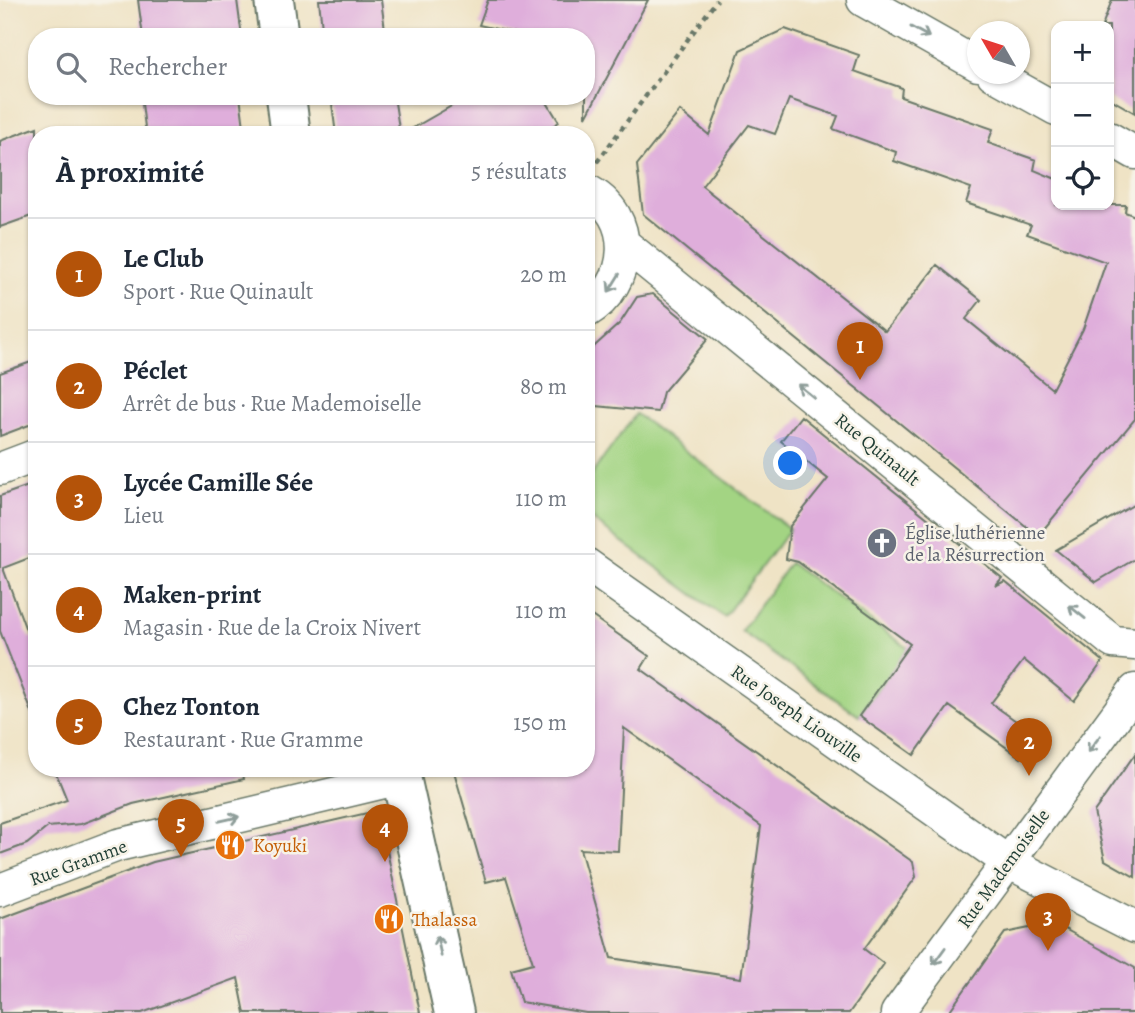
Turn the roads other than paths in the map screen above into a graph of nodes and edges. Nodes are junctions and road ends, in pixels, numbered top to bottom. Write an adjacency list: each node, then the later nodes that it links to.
1 (274, 0): 3 (street)
2 (863, 0): 4 (street, one-way to 4)
3 (278, 28)
4 (967, 59)
5 (1011, 84): 7 (street)
6 (287, 105): 8 (street)
7 (1051, 106)
8 (290, 126)
9 (1114, 141): 10 (street)
10 (1135, 153)
11 (595, 190): 12 (street)
12 (624, 244): 13 (street, one-way to 13); 17 (street, Rue Quinault, one-way to 12)
13 (595, 307)
14 (28, 458): 15 (street)
15 (0, 469)
16 (595, 570): 21 (street, Rue Joseph Liouville)
17 (1135, 644)
18 (1135, 690): 21 (street, Rue Mademoiselle, one-way to 21)
19 (384, 777): 22 (street, Rue Gramme, one-way to 19)
20 (401, 777): 24 (street, one-way to 20)
21 (1009, 862): 23 (street, Rue Joseph Liouville); 25 (street, Rue Mademoiselle, one-way to 25)
22 (0, 890)
23 (1135, 927)
24 (454, 1013)
25 (897, 1013)

